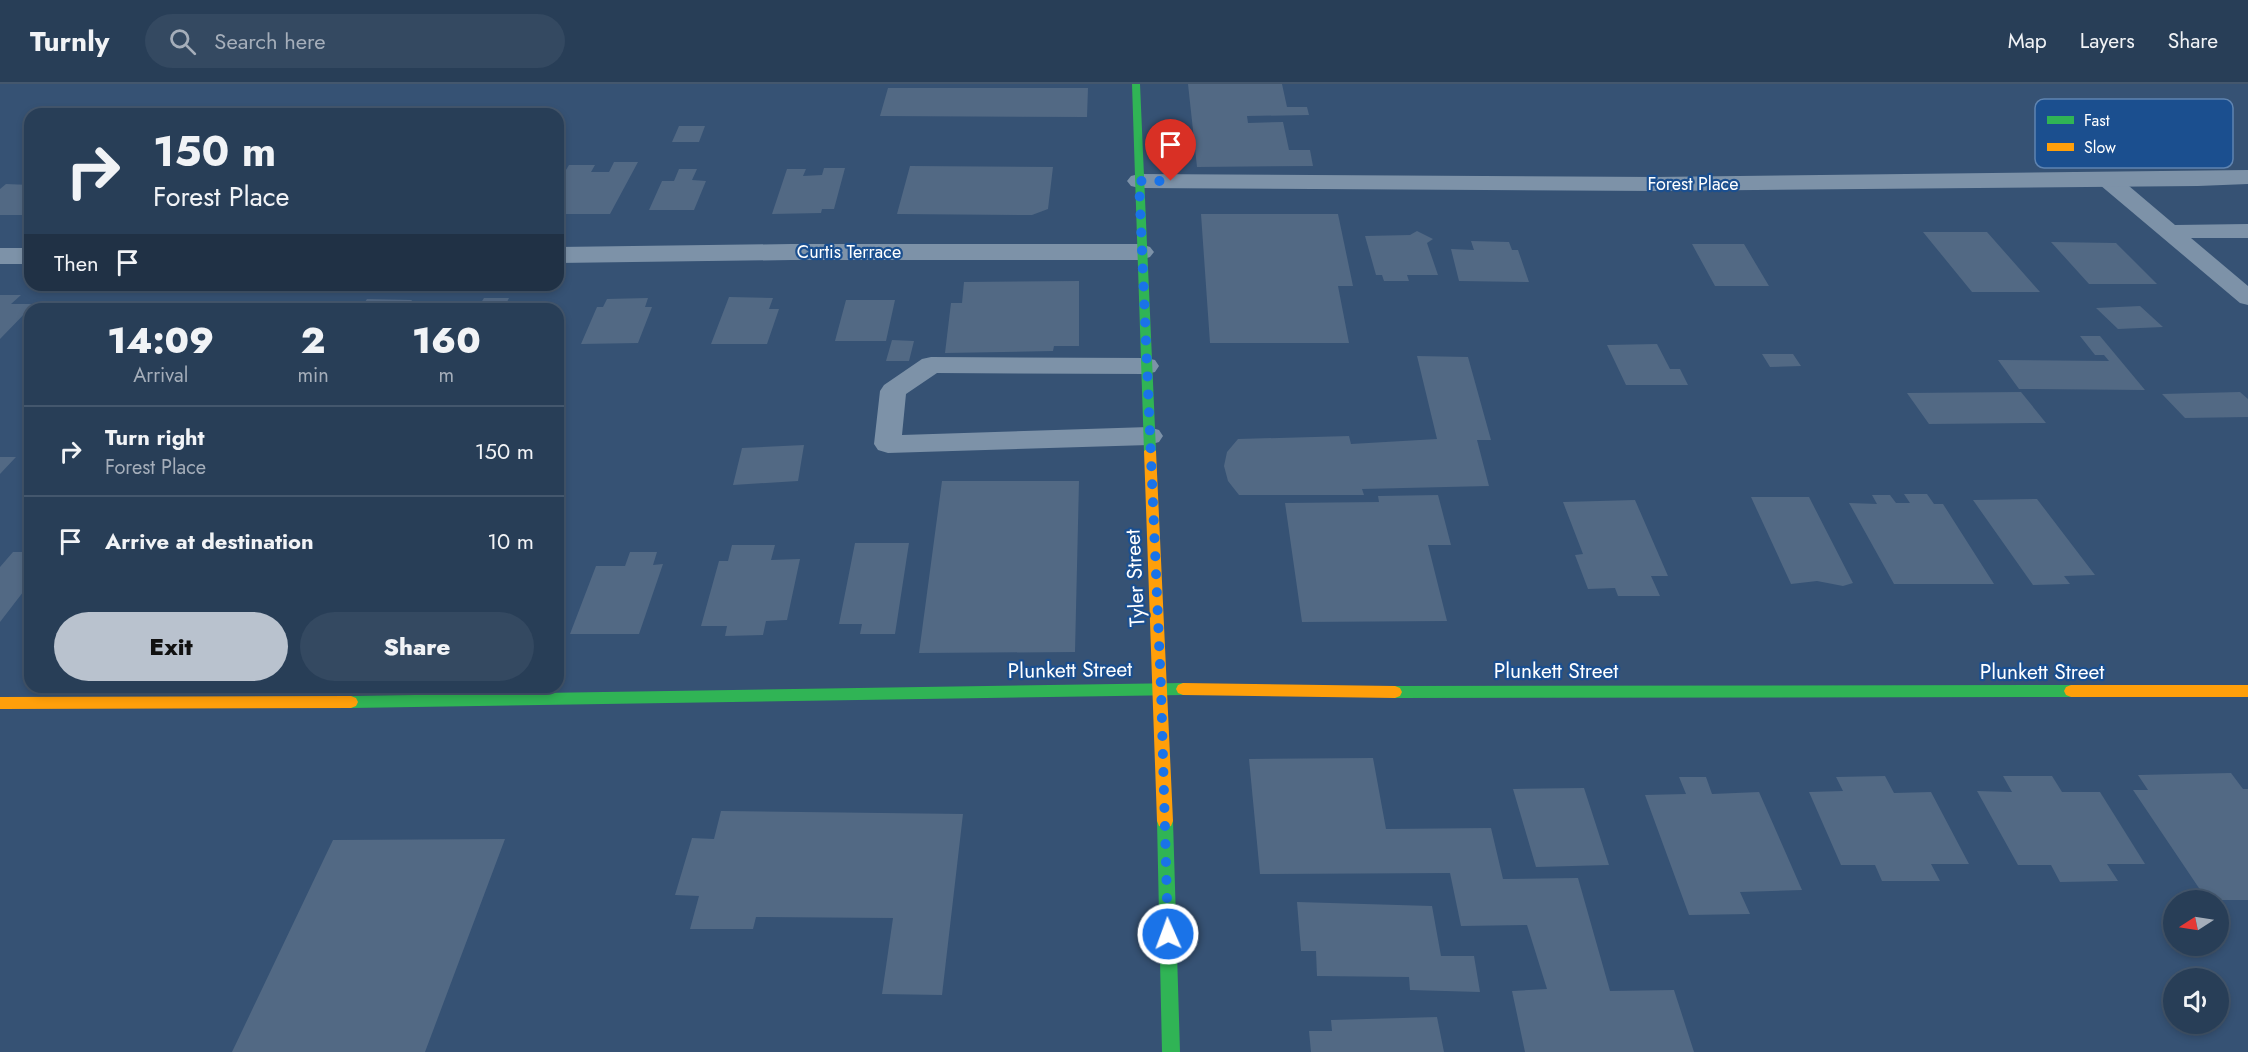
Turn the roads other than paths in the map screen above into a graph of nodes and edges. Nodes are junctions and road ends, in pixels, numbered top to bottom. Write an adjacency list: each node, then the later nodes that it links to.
1 (1124, 84): 3 (street)
2 (1136, 84): 3 (street, Tyler Street)
3 (1138, 101): 6 (street, Tyler Street)
4 (2248, 177): 5 (street, Forest Place)
5 (2108, 180): 6 (street, Forest Place); 8 (lane)
6 (1139, 181): 11 (street, Tyler Street)
7 (2248, 231): 9 (lane)
8 (2170, 232): 9 (lane); 15 (lane)
9 (2225, 232): 10 (lane)
10 (2248, 239)
11 (1141, 252): 12 (street, Curtis Terrace); 16 (street, Tyler Street)
12 (564, 255)
13 (0, 256): 14 (street)
14 (24, 256)
15 (2248, 298)
16 (1146, 366): 17 (street, Tyler Street); 17 (lane)
17 (1149, 436): 18 (street, Tyler Street)
18 (1161, 688): 19 (street, Plunkett Street); 20 (street, Plunkett Street); 21 (street, Tyler Street)
19 (2248, 691)
20 (0, 703)
21 (1171, 1052)

